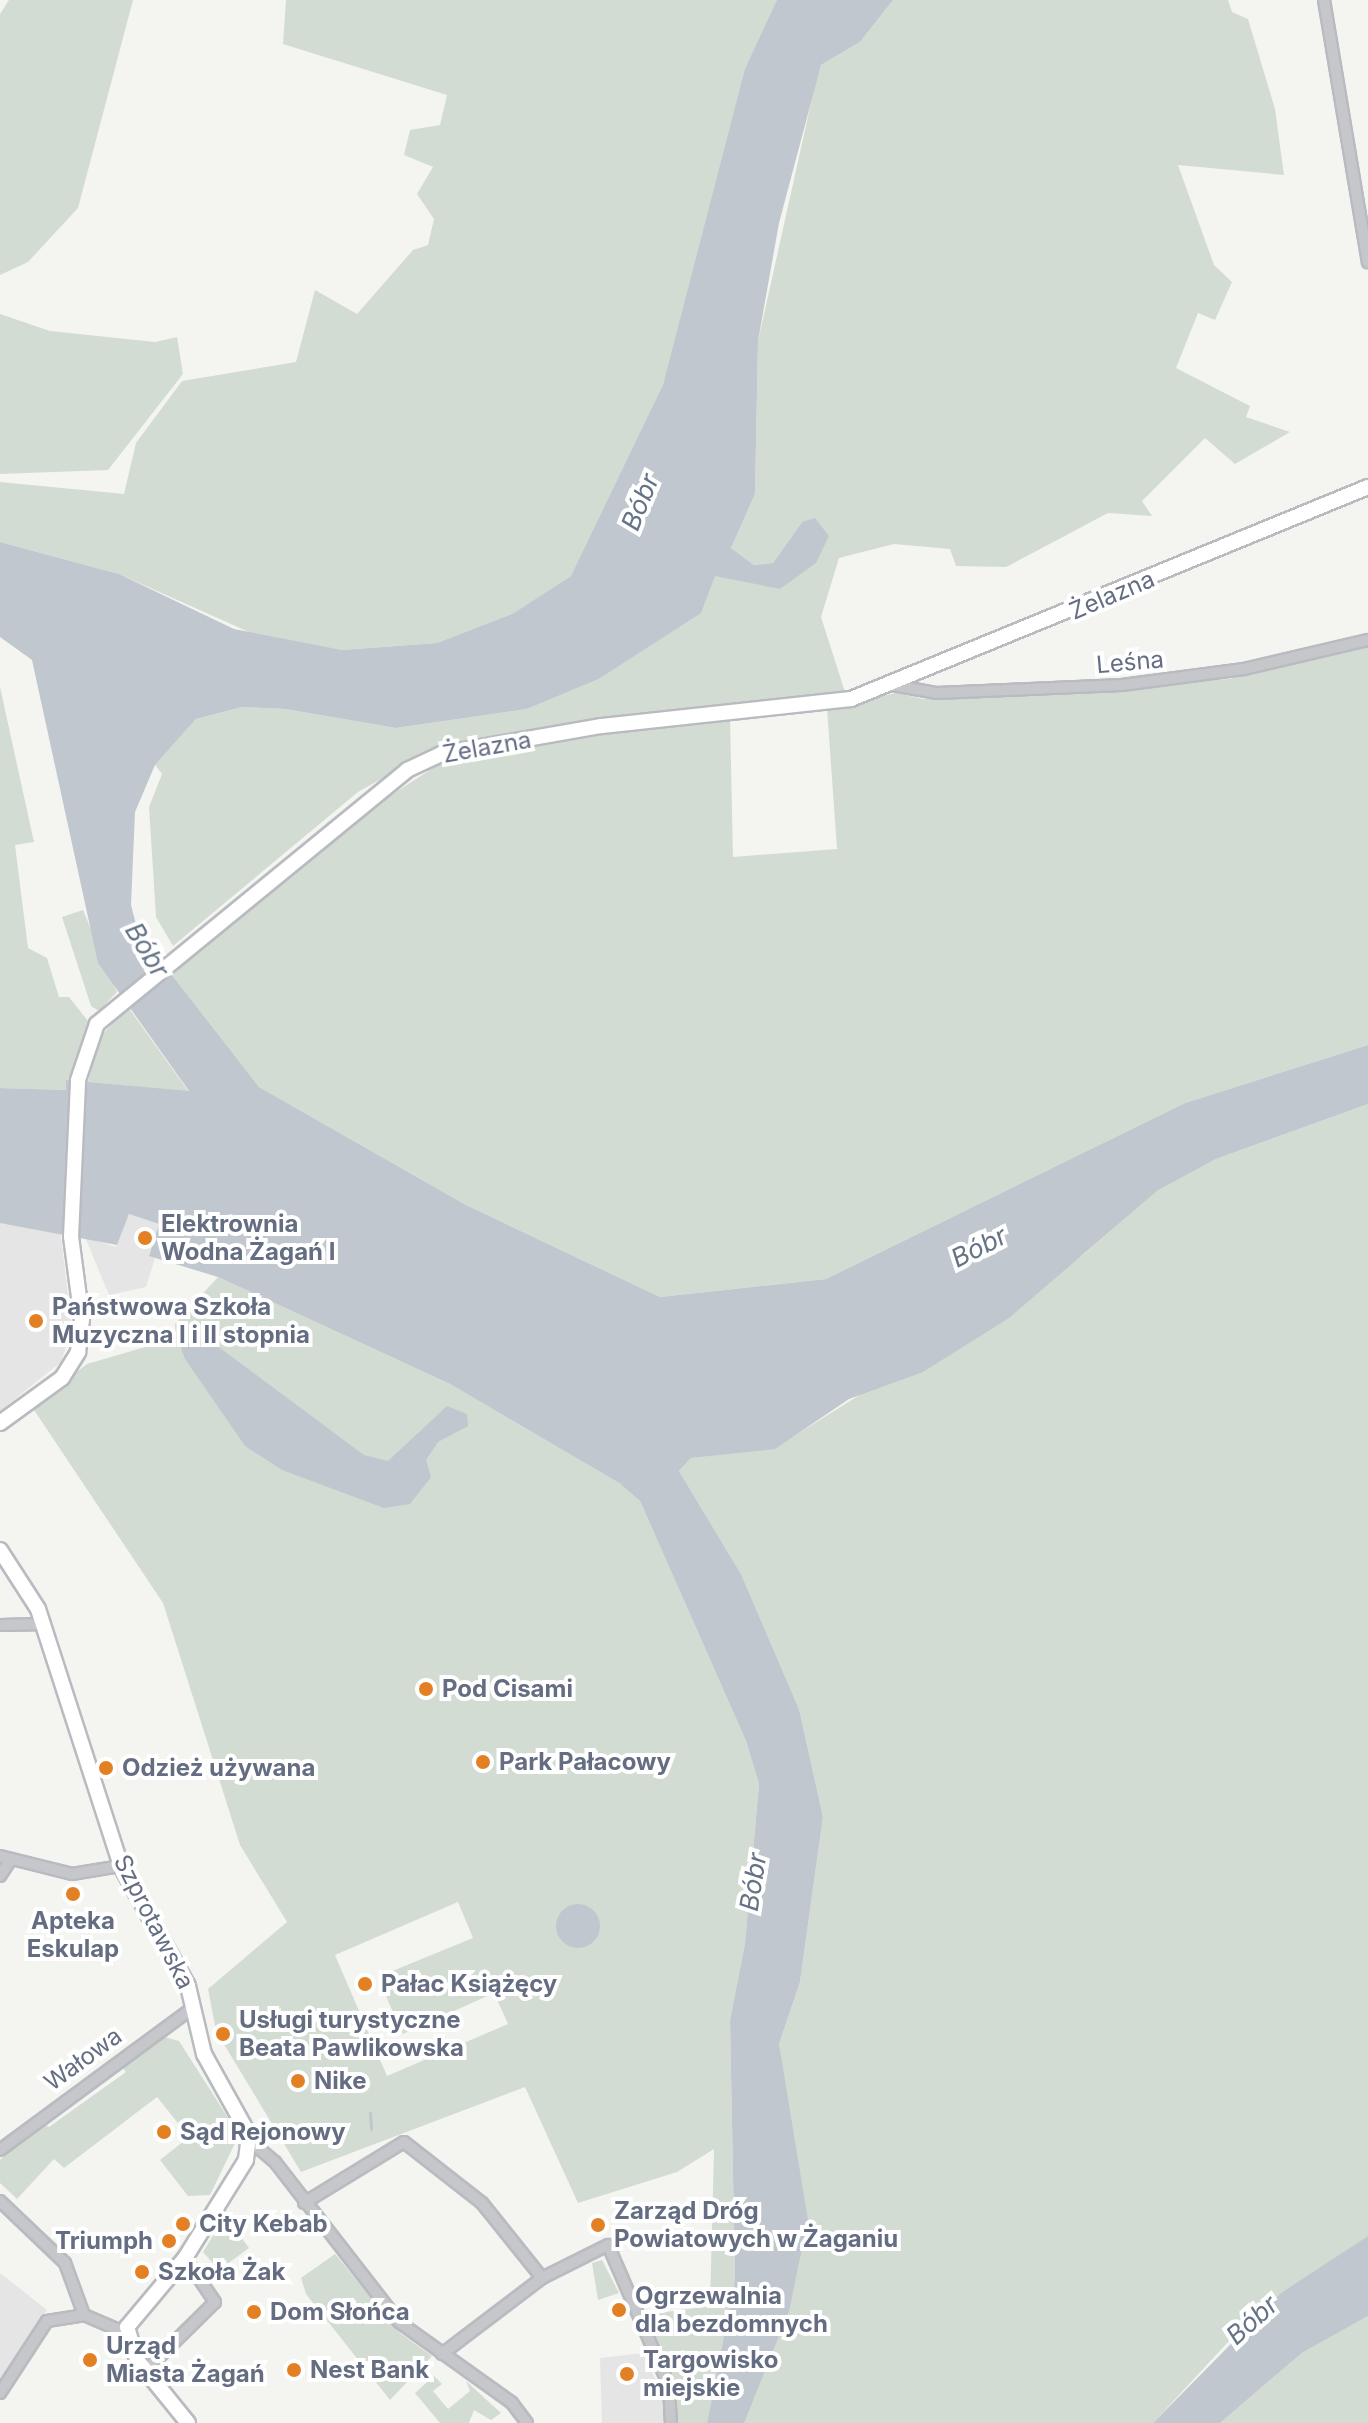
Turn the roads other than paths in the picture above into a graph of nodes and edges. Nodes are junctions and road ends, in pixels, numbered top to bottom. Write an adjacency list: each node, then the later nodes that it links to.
1 (1324, 0): 2 (street)
2 (1368, 262)
3 (1368, 487): 5 (street, Żelazna)
4 (1368, 640): 5 (street, Leśna)
5 (892, 685): 6 (street, Żelazna)
6 (0, 1423)
7 (0, 1550): 8 (street, Szprotawska)
8 (45, 1624): 9 (street); 11 (street, Szprotawska)
9 (0, 1625)
10 (5, 1858): 11 (street); 12 (street)
11 (121, 1866): 13 (street, Szprotawska)
12 (0, 1876)
13 (194, 2007): 14 (street, Szprotawska); 15 (street, Wałowa)
14 (250, 2141): 17 (street); 18 (street)
15 (0, 2150)
16 (0, 2201): 20 (street)
17 (304, 2203): 19 (street); 22 (street)
18 (185, 2258): 21 (street); 23 (street)
19 (542, 2278): 22 (street); 27 (street)
20 (84, 2315): 21 (street); 24 (street)
21 (126, 2333): 23 (street)
22 (442, 2354): 26 (street)
23 (145, 2371): 25 (street)
24 (0, 2393)
25 (188, 2423)
26 (527, 2423)
27 (671, 2423)

